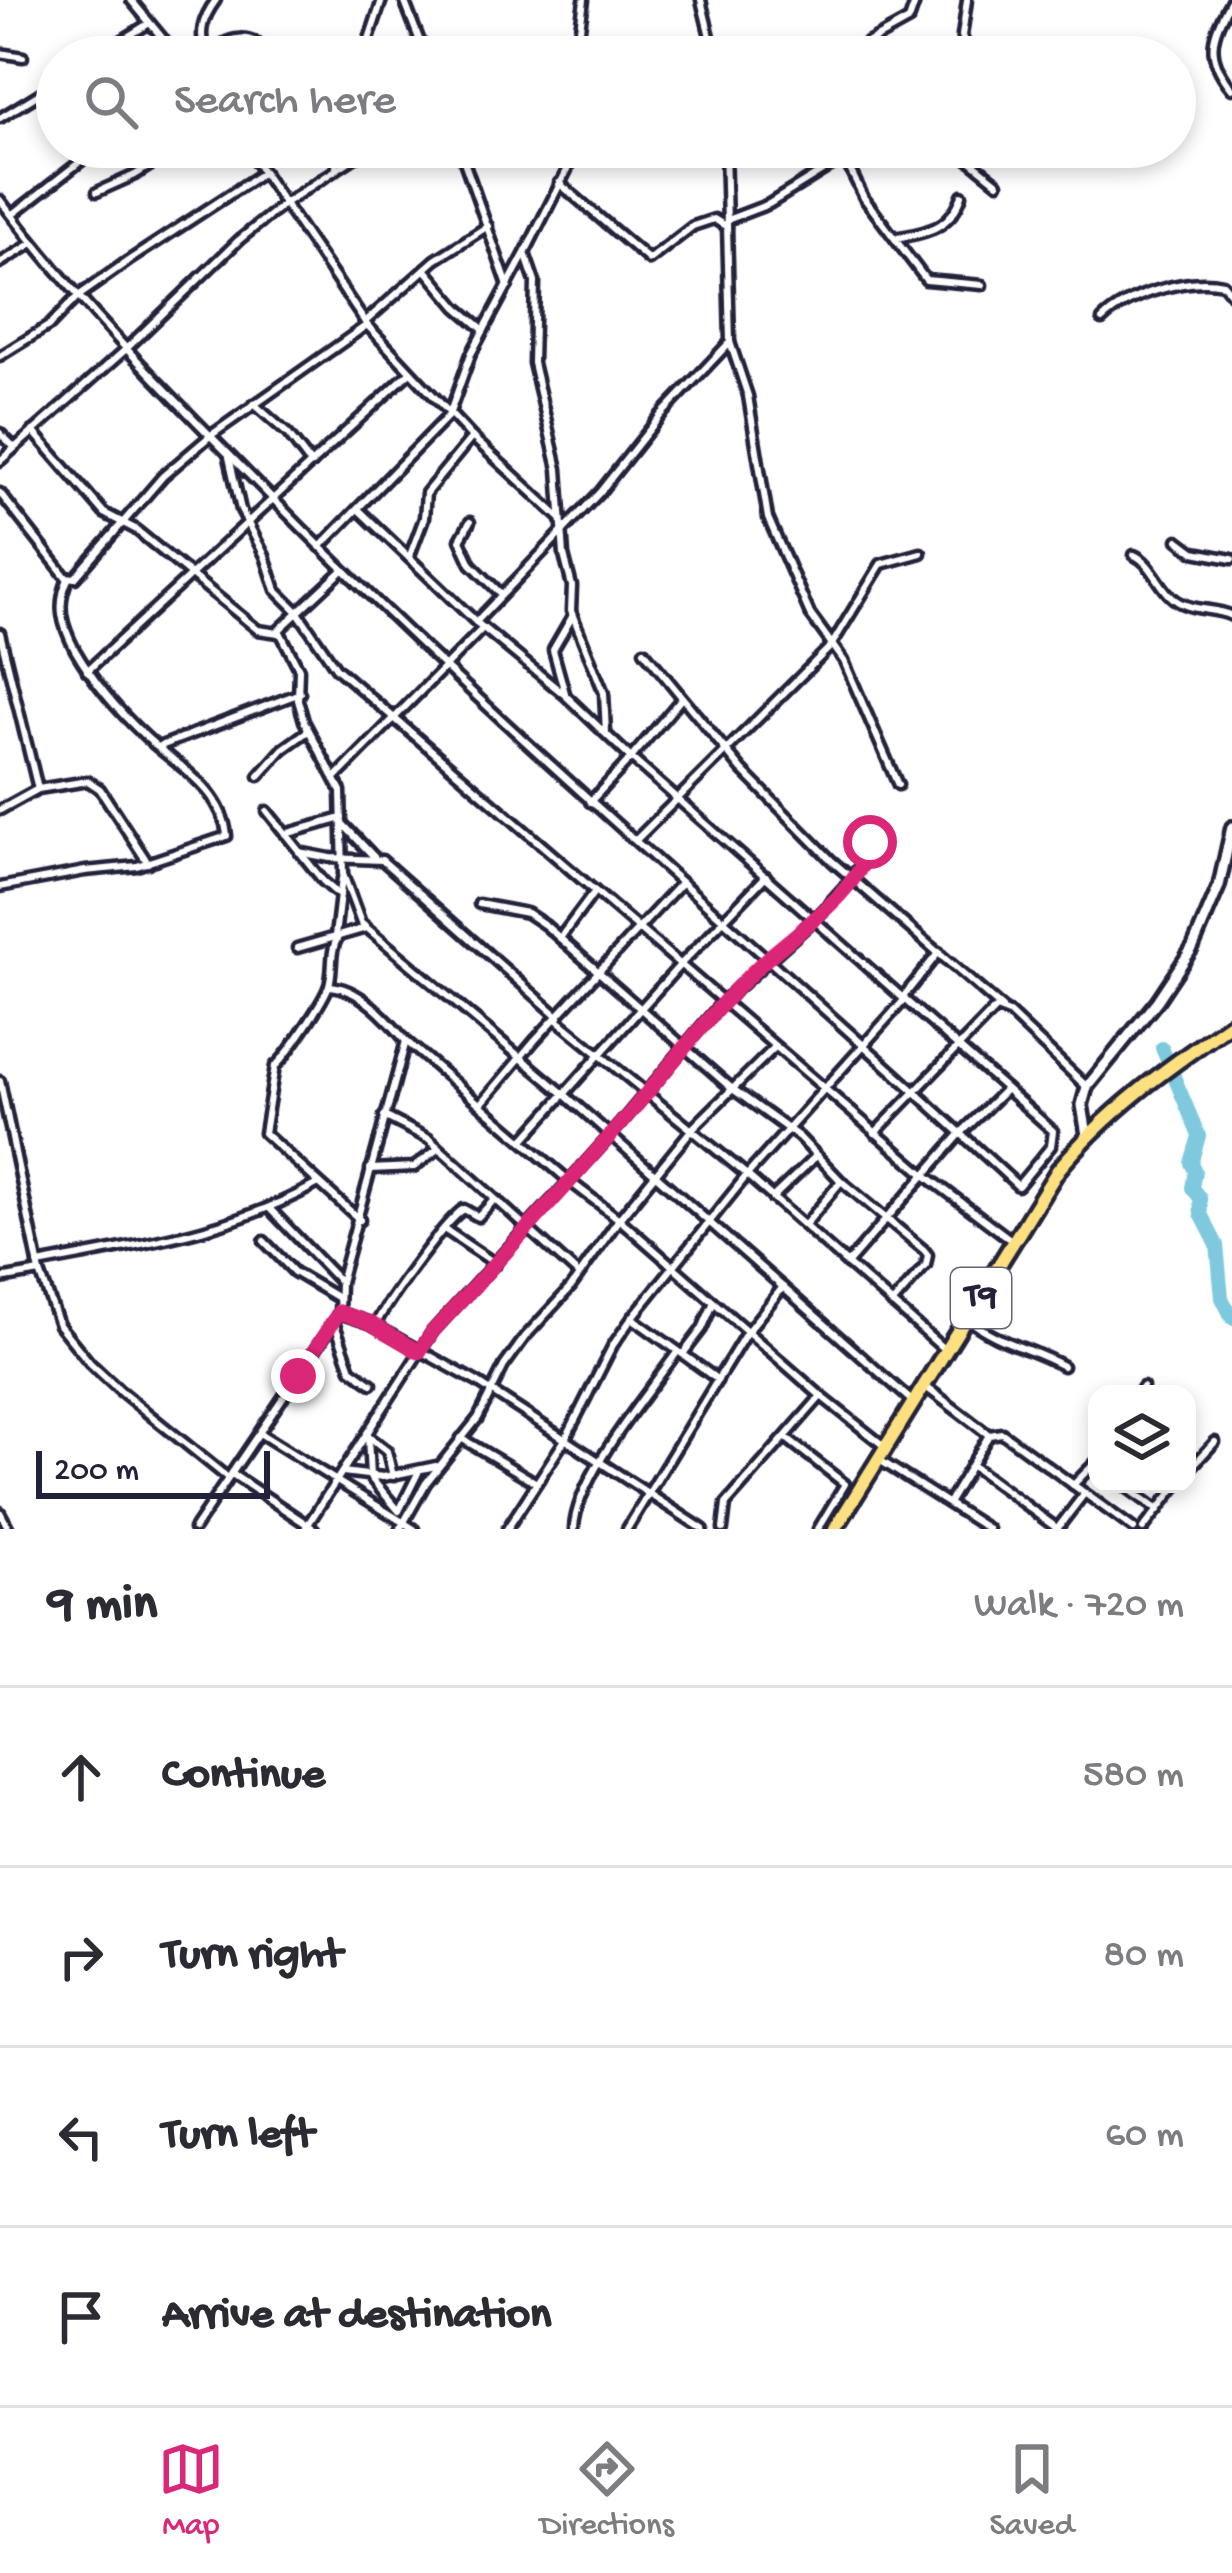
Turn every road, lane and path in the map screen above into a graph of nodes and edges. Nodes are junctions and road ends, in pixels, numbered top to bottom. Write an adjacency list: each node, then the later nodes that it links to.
1 (216, 0): 13 (street)
2 (382, 0): 14 (street)
3 (404, 0): 15 (street)
4 (584, 0): 16 (street)
5 (701, 0): 17 (street)
6 (916, 0): 18 (street)
7 (967, 0): 19 (street)
8 (1231, 0): 22 (street)
9 (135, 2): 10 (street)
10 (149, 23): 11 (street); 12 (street)
11 (128, 36)
12 (160, 36)
13 (201, 36)
14 (370, 36)
15 (418, 36)
16 (577, 36)
17 (710, 36)
18 (880, 36)
19 (962, 36)
20 (0, 53): 21 (street)
21 (23, 57)
22 (1232, 89)
23 (36, 96): 24 (street)
24 (0, 118)
25 (73, 168): 42 (street)
26 (147, 168): 38 (street)
27 (261, 168): 35 (street)
28 (336, 168): 41 (street)
29 (467, 168): 44 (street)
30 (565, 168): 36 (street)
31 (726, 168): 43 (street)
32 (826, 168): 43 (street)
33 (850, 168): 45 (street)
34 (979, 168): 37 (street)
35 (264, 172): 41 (street); 54 (street)
36 (559, 183): 43 (street); 47 (street)
37 (998, 183)
38 (97, 192)
39 (962, 195): 45 (street)
40 (0, 200): 42 (street)
41 (285, 203): 56 (street); 59 (street)
42 (12, 216): 46 (street)
43 (727, 223): 58 (street)
44 (488, 226): 49 (street); 52 (street)
45 (895, 238): 51 (street)
46 (33, 244): 48 (street); 54 (street)
47 (525, 254): 52 (street); 75 (street)
48 (0, 263)
49 (425, 269): 56 (street); 57 (street)
50 (1228, 283): 53 (street); 55 (street)
51 (982, 285)
52 (508, 286): 57 (street)
53 (1232, 295)
54 (77, 297): 59 (street); 60 (street)
55 (1102, 320)
56 (366, 324): 61 (street); 62 (street)
57 (484, 330): 63 (street)
58 (730, 342): 79 (street); 96 (street)
59 (124, 350): 64 (street); 66 (street)
60 (0, 356)
61 (410, 373): 63 (street); 71 (street)
62 (254, 404): 66 (street); 71 (street)
63 (449, 415): 67 (street); 74 (street)
64 (33, 431): 68 (street); 78 (street)
65 (0, 433): 68 (street)
66 (210, 436): 69 (street); 78 (street)
67 (472, 437): 75 (street); 84 (street)
68 (15, 448): 70 (street)
69 (228, 454): 73 (street); 77 (street)
70 (0, 461)
71 (311, 464): 73 (street)
72 (0, 493): 88 (street)
73 (273, 499): 77 (street); 81 (street)
74 (359, 510): 81 (street); 84 (street)
75 (563, 520): 79 (street)
76 (470, 522): 89 (street)
77 (246, 523): 87 (street); 90 (street)
78 (125, 524): 87 (street); 88 (street)
79 (564, 532): 89 (street); 91 (street)
80 (1178, 540): 85 (street)
81 (320, 547): 86 (street)
82 (921, 553): 96 (street)
83 (1134, 555): 92 (street)
84 (409, 557): 93 (street)
85 (1232, 559)
86 (344, 569): 90 (street); 98 (street)
87 (190, 577): 95 (street); 99 (street)
88 (68, 579): 99 (street)
89 (501, 594): 93 (street)
90 (297, 611): 95 (street); 103 (street)
91 (572, 616): 101 (street); 105 (street)
92 (1232, 616)
93 (480, 625): 98 (street); 101 (street)
94 (0, 633): 112 (street)
95 (279, 633): 100 (street)
96 (831, 646): 107 (street); 111 (street)
97 (644, 651): 102 (street)
98 (444, 667): 103 (street); 114 (street)
99 (88, 671): 106 (street)
100 (300, 693): 104 (street); 106 (street)
101 (566, 696): 105 (street)
102 (681, 699): 107 (street); 108 (street)
103 (396, 719): 110 (street); 131 (street)
104 (308, 731): 109 (street); 110 (street)
105 (605, 733): 108 (street)
106 (158, 747): 125 (street)
107 (723, 749): 113 (street); 128 (street)
108 (632, 758): 113 (street); 114 (street)
109 (259, 776)
110 (336, 777): 117 (street)
111 (898, 784)
112 (38, 789): 115 (street); 125 (street)
113 (677, 796): 120 (street); 127 (street)
114 (590, 802): 120 (street)
115 (0, 809)
116 (267, 811): 119 (street)
117 (342, 820): 119 (street); 123 (street); 124 (street)
118 (1232, 827): 163 (main road)
119 (285, 834): 122 (street)
120 (636, 840): 129 (street)
121 (870, 842): 128 (street)
122 (299, 852): 123 (street); 132 (street)
123 (342, 857): 124 (street); 126 (street)
124 (375, 858): 153 (street)
125 (148, 863): 130 (street)
126 (343, 874): 132 (street); 136 (street)
127 (766, 876): 134 (street); 135 (street)
128 (852, 878): 134 (street); 142 (street)
129 (681, 883): 135 (street); 137 (street)
130 (0, 887)
131 (595, 891): 137 (street); 139 (street)
132 (340, 896): 138 (street)
133 (479, 904): 139 (street)
134 (815, 919): 143 (street); 149 (street)
135 (724, 923): 143 (street); 145 (street)
136 (366, 928): 138 (street); 161 (street)
137 (636, 928): 145 (street); 146 (street)
138 (336, 938): 140 (street); 144 (street)
139 (560, 938): 146 (street)
140 (310, 945): 141 (street); 144 (street)
141 (297, 948)
142 (939, 952): 149 (street); 152 (street)
143 (767, 959): 150 (street); 156 (street)
144 (330, 966): 147 (street); 148 (street)
145 (679, 966): 150 (street); 151 (street)
146 (600, 971): 151 (street); 153 (street)
147 (329, 986): 148 (street); 187 (street)
148 (340, 986): 155 (street)
149 (904, 998): 156 (street); 158 (street)
150 (721, 1003): 157 (street); 159 (street)
151 (640, 1008): 159 (street); 160 (street)
152 (1002, 1008): 158 (street); 163 (street)
153 (557, 1018): 160 (street); 161 (street)
154 (1232, 1023): 176 (highway, T9)
155 (406, 1041): 170 (street); 171 (street)
156 (866, 1046): 165 (street); 167 (street)
157 (775, 1047): 164 (street); 165 (street)
158 (957, 1047): 166 (street); 167 (street)
159 (686, 1048): 164 (street); 168 (street)
160 (600, 1056): 168 (street); 169 (street)
161 (520, 1058): 169 (street); 170 (street)
162 (0, 1081): 203 (street)
163 (1087, 1087): 176 (main road)
164 (730, 1088): 172 (street); 173 (street)
165 (826, 1089): 173 (street); 174 (street)
166 (1006, 1089): 175 (street); 175 (street)
167 (916, 1092): 174 (street); 175 (street)
168 (647, 1094): 172 (street); 177 (street)
169 (565, 1095): 177 (street); 178 (street)
170 (481, 1104): 178 (street)
171 (383, 1115): 179 (street); 181 (street)
172 (692, 1129): 182 (street); 183 (street)
173 (788, 1131): 180 (street); 183 (street)
174 (875, 1132): 184 (street)
175 (961, 1133): 184 (street)
176 (1087, 1135): 199 (highway, T9)
177 (610, 1136): 182 (street); 185 (street)
178 (523, 1140): 185 (street)
179 (439, 1149): 181 (street); 189 (street)
180 (816, 1156): 186 (street); 188 (street)
181 (370, 1168): 193 (street)
182 (654, 1173): 191 (street); 194 (street)
183 (746, 1175): 188 (street); 194 (street)
184 (925, 1175): 192 (street); 199 (street)
185 (568, 1180): 191 (street); 196 (street)
186 (841, 1181): 192 (street); 195 (street)
187 (317, 1184): 190 (street); 193 (street)
188 (772, 1198): 195 (street)
189 (494, 1200): 196 (street); 197 (street)
190 (270, 1209): 203 (street); 206 (street)
191 (619, 1219): 202 (street); 204 (street)
192 (884, 1219): 201 (street); 210 (street)
193 (360, 1220): 206 (street)
194 (709, 1222): 202 (street); 207 (street)
195 (804, 1226): 201 (street)
196 (526, 1228): 200 (street); 204 (street)
197 (444, 1229): 200 (street); 215 (street)
198 (265, 1240): 208 (street)
199 (1014, 1242): 213 (highway, T9)
200 (496, 1264): 217 (street)
201 (847, 1264): 210 (street)
202 (671, 1267): 209 (street); 212 (street)
203 (39, 1268): 205 (street); 243 (street)
204 (580, 1275): 224 (street)
205 (0, 1280)
206 (340, 1282): 208 (street)
207 (783, 1287): 216 (street); 226 (street)
208 (338, 1298): 211 (street)
209 (713, 1304): 216 (street); 218 (street)
210 (892, 1304): 219 (street)
211 (339, 1312): 214 (street); 215 (street)
212 (632, 1318): 218 (street); 231 (street)
213 (968, 1319): 219 (highway, T9); 220 (street)
214 (334, 1322): 222 (street); 227 (street)
215 (375, 1325): 217 (street)
216 (746, 1333): 221 (street); 225 (street)
217 (419, 1352): 224 (street); 228 (street)
218 (681, 1352): 221 (street); 236 (street)
219 (948, 1353): 223 (highway, T9)
220 (1063, 1366)
221 (718, 1380): 249 (street)
222 (372, 1384)
223 (926, 1387): 226 (highway, T9); 229 (street)
224 (491, 1391): 230 (street); 231 (street)
225 (821, 1396): 232 (street); 234 (street)
226 (915, 1405): 234 (highway, T9)
227 (262, 1434): 243 (street); 246 (street)
228 (368, 1434): 242 (street); 244 (street); 245 (street)
229 (989, 1435): 239 (street); 248 (street)
230 (461, 1438): 238 (street); 247 (street)
231 (566, 1438): 236 (street); 247 (street)
232 (785, 1438): 266 (street); 267 (street)
233 (1215, 1442): 237 (street)
234 (886, 1447): 235 (highway, T9)
235 (878, 1460): 253 (street); 268 (highway, T9)
236 (600, 1462): 249 (street); 263 (street)
237 (1196, 1462)
238 (440, 1465): 240 (street); 257 (street)
239 (971, 1465): 253 (street); 271 (street)
240 (420, 1471): 244 (street); 257 (street)
241 (1088, 1471): 248 (street)
242 (342, 1472): 245 (street); 246 (street)
243 (230, 1476): 259 (street); 260 (street)
244 (393, 1476): 245 (street)
245 (370, 1478): 257 (street)
246 (336, 1480): 257 (street); 259 (street)
247 (536, 1482): 262 (street)
248 (1073, 1485): 251 (street)
249 (650, 1492): 264 (street); 265 (street)
250 (1134, 1493): 254 (street)
251 (1084, 1494): 271 (street); 272 (street)
252 (1171, 1494): 254 (street)
253 (949, 1502): 256 (street)
254 (1158, 1510): 272 (street)
255 (0, 1512): 258 (street)
256 (970, 1516): 269 (street); 270 (street)
257 (400, 1520): 261 (street)
258 (4, 1524)
259 (309, 1528)
260 (194, 1529)
261 (414, 1529)
262 (508, 1529)
263 (574, 1529)
264 (627, 1529)
265 (703, 1529)
266 (723, 1529)
267 (818, 1529)
268 (835, 1529)
269 (978, 1529)
270 (988, 1529)
271 (1058, 1529)
272 (1139, 1529)

